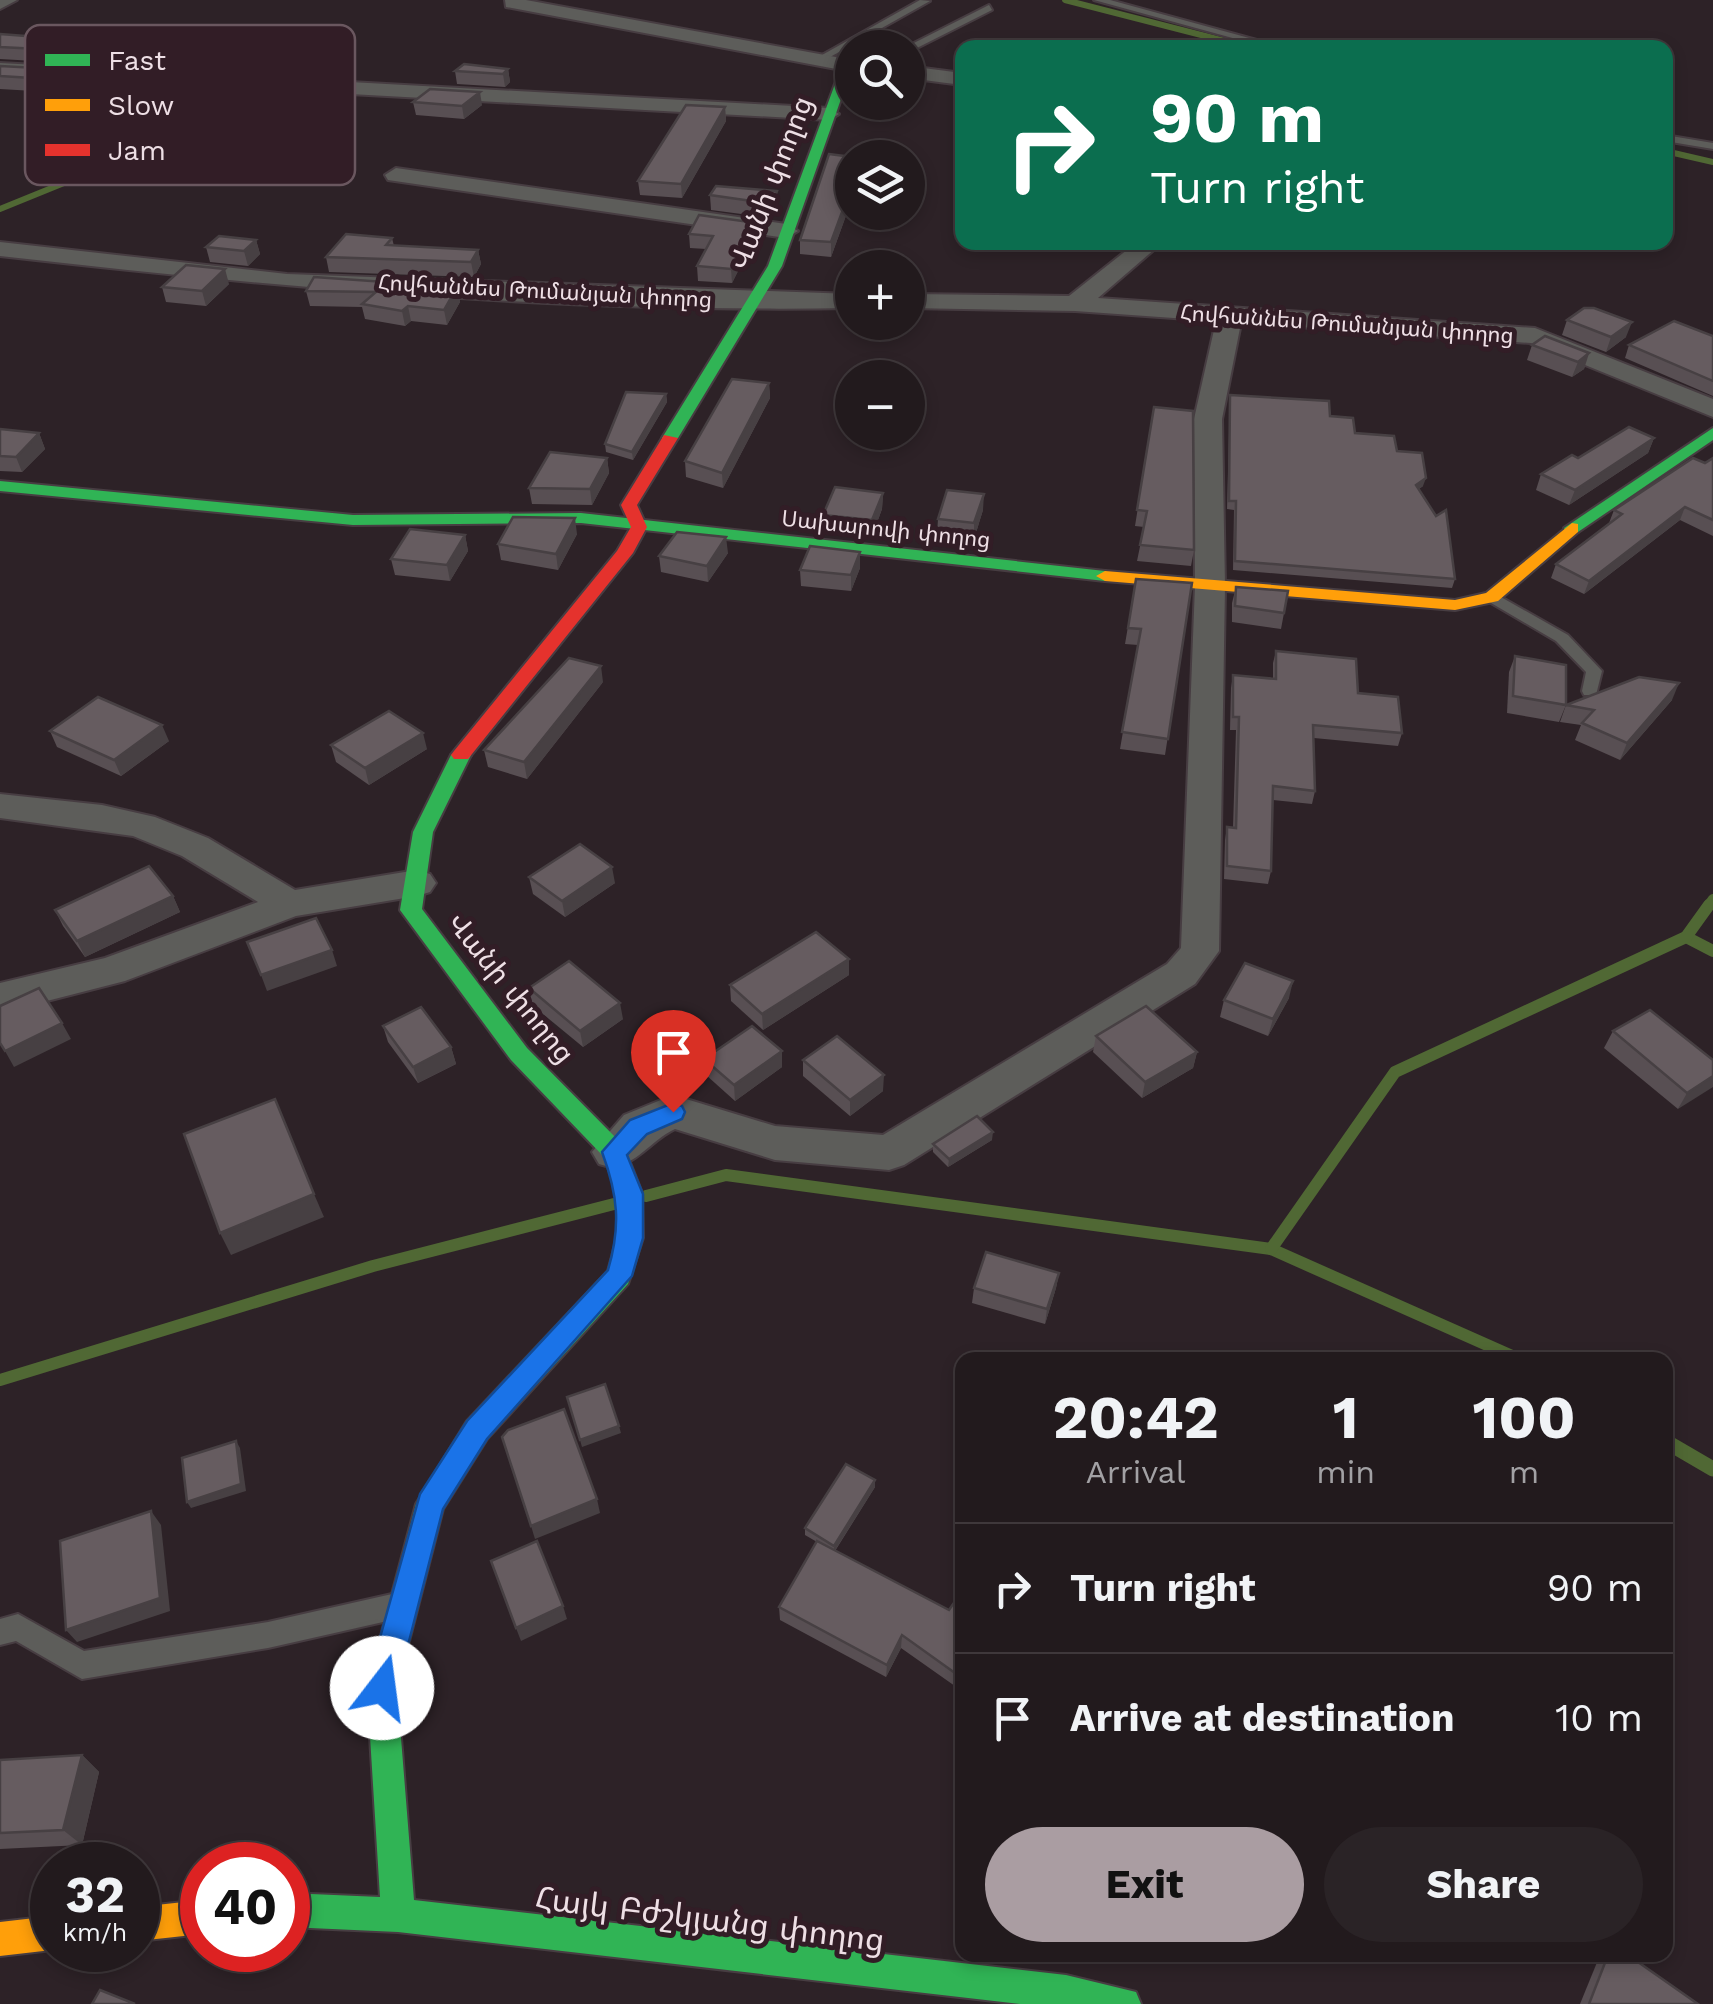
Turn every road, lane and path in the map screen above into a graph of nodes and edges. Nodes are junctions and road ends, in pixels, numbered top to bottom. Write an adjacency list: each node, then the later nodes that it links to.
1 (8, 0): 5 (street)
2 (1099, 0): 8 (lane)
3 (507, 1): 9 (street)
4 (926, 1): 9 (lane)
5 (0, 4)
6 (989, 8): 7 (lane)
7 (925, 40)
8 (1252, 40)
9 (820, 59): 10 (street)
10 (835, 62)
11 (0, 69): 12 (street)
12 (25, 70)
13 (925, 74): 14 (street)
14 (955, 78)
15 (355, 88): 17 (street)
16 (835, 100): 17 (street, Վանի փողոց)
17 (829, 114): 21 (street, Վանի փողոց)
18 (1673, 139): 19 (lane)
19 (1713, 146)
20 (396, 175): 21 (street)
21 (786, 231): 26 (street, Վանի փողոց)
22 (0, 249): 26 (street, Հովհաննես Թումանյան փողոց)
23 (1142, 250): 27 (street)
24 (835, 301): 26 (street, Հովհաննես Թումանյան փողոց)
25 (925, 301): 27 (street, Հովհաննես Թումանյան փողոց)
26 (756, 302): 32 (street, Վանի փողոց)
27 (1075, 304): 28 (street, Հովհաննես Թումանյան փողոց)
28 (1229, 318): 29 (street, Հովհաննես Թումանյան փողոց); 33 (street)
29 (1713, 410)
30 (1713, 434): 34 (street)
31 (0, 486): 32 (street, Սախարովի փողոց)
32 (639, 528): 33 (street, Սախարովի փողոց); 37 (street, Վանի փողոց)
33 (1210, 586): 34 (street, Սախարովի փողոց); 40 (street)
34 (1492, 597): 35 (lane)
35 (1590, 691)
36 (0, 806): 38 (street)
37 (418, 883): 38 (street); 40 (street, Վանի փողոց)
38 (290, 904): 39 (street)
39 (0, 998)
40 (614, 1152): 41 (street, Վանի փողոց)
41 (404, 1604): 42 (lane); 44 (street, Վանի փողոց)
42 (0, 1632)
43 (310, 1911): 44 (street, Հայկ Բժշկյանց փողոց)
44 (398, 1916): 47 (street, Հայկ Բժշկյանց փողոց)
45 (30, 1936): 46 (street)
46 (0, 1939)
47 (1124, 2004)

